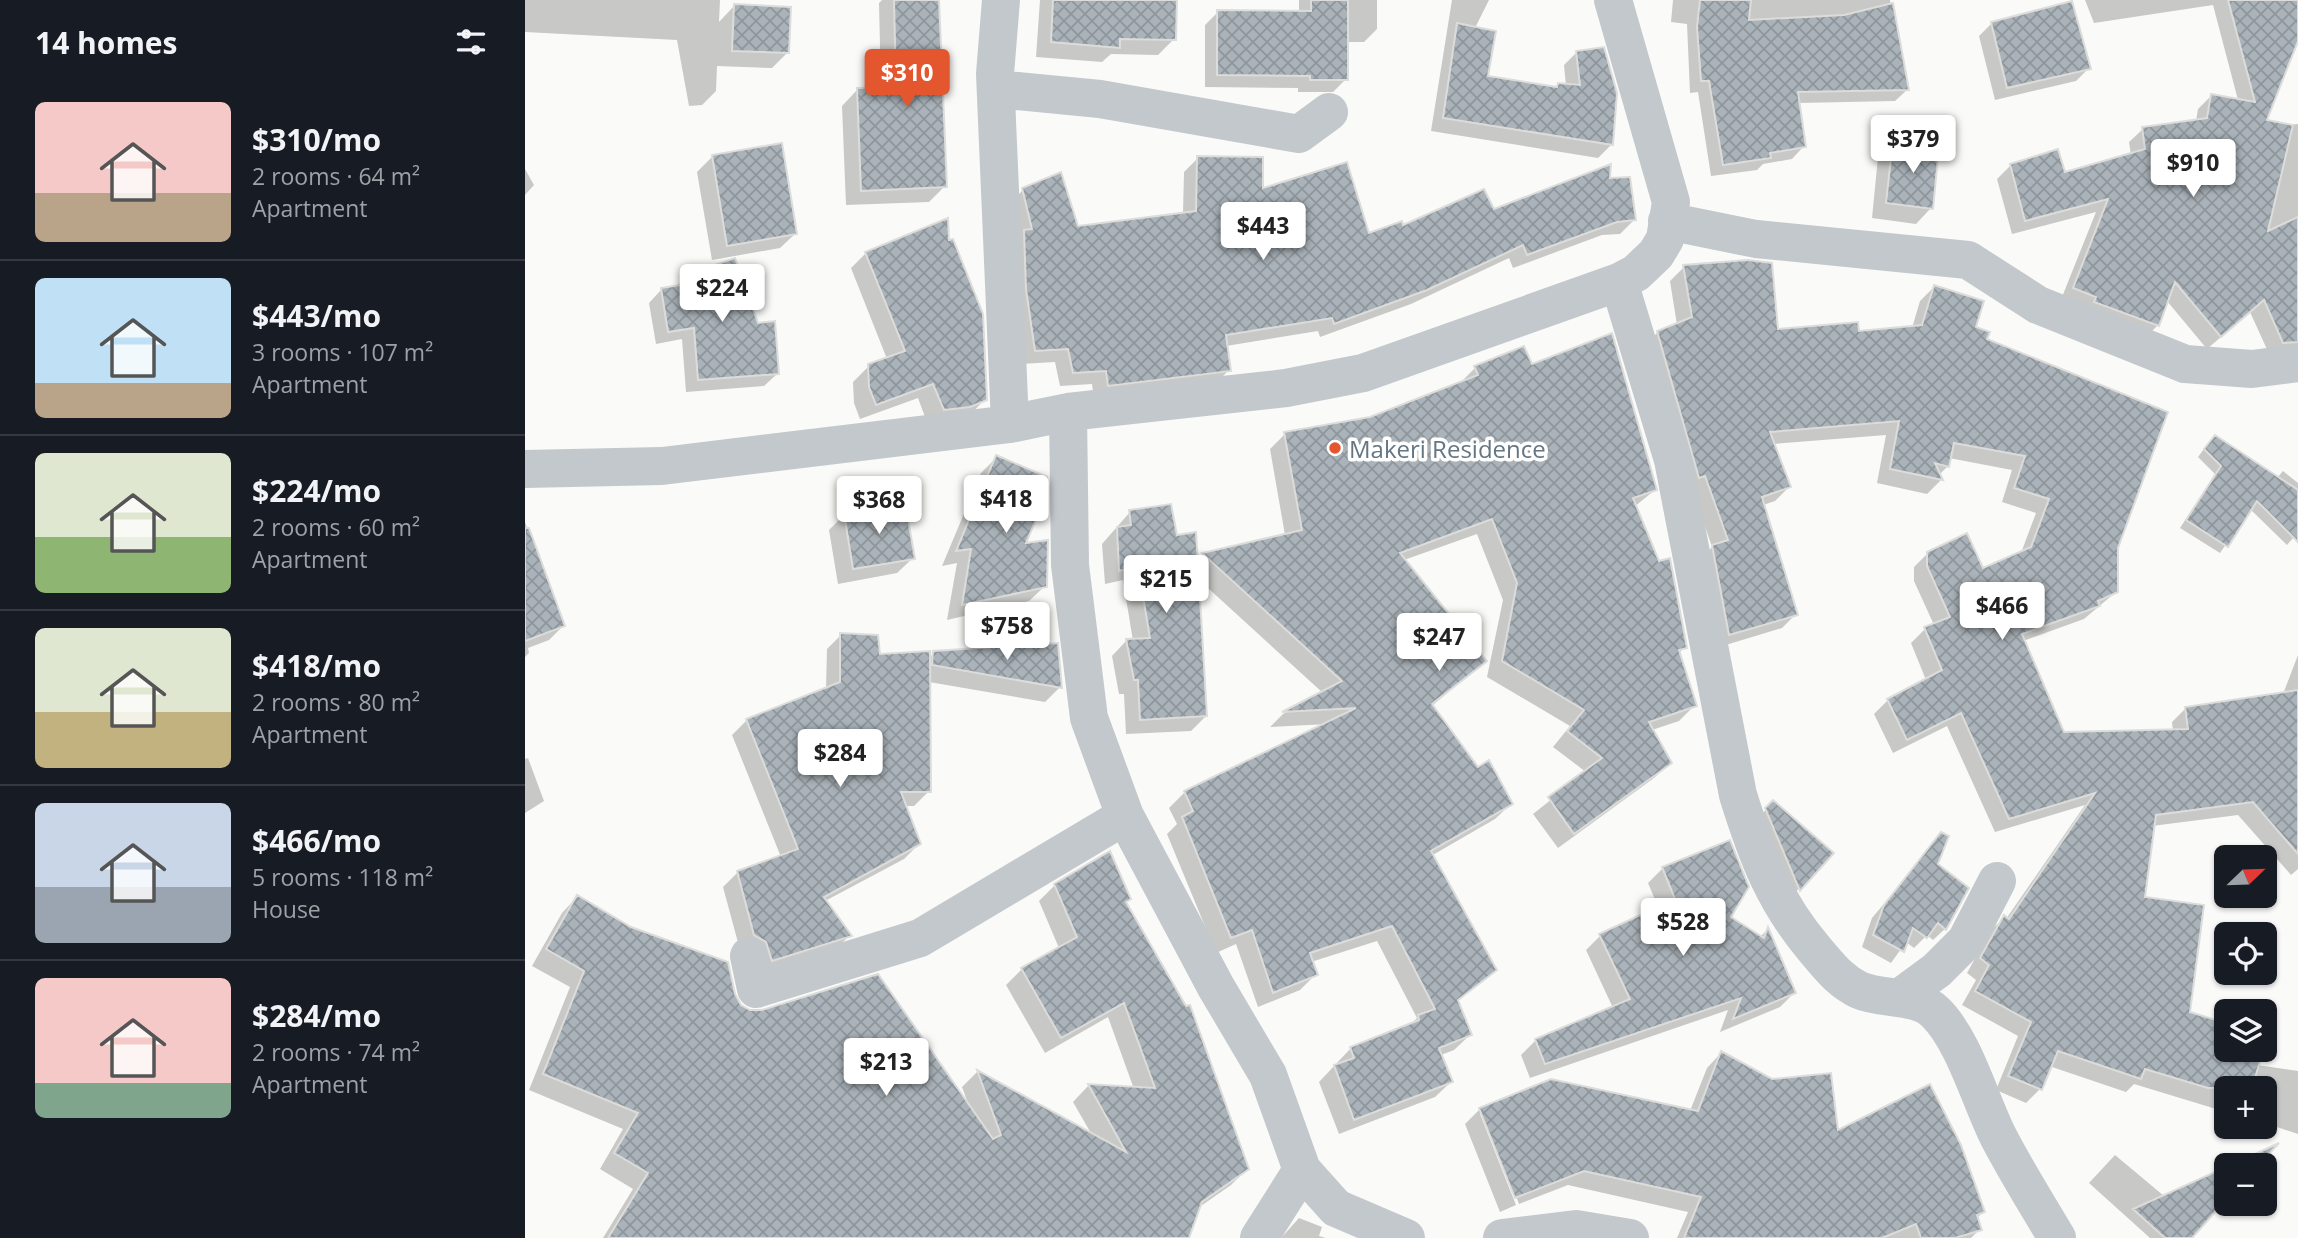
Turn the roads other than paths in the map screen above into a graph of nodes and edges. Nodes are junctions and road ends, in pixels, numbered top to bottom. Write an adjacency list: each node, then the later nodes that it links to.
1 (1001, 0): 3 (street)
2 (1613, 0): 5 (street)
3 (996, 89): 4 (street); 9 (street)
4 (1329, 112)
5 (1667, 221): 6 (street); 7 (street)
6 (1619, 282): 8 (street); 14 (street)
7 (2298, 363)
8 (1068, 412): 9 (street); 11 (street)
9 (1010, 424): 10 (street)
10 (525, 469)
11 (1125, 816): 13 (street); 15 (street)
12 (1997, 881): 14 (street)
13 (749, 956)
14 (1899, 998): 20 (street)
15 (1302, 1170): 16 (street); 17 (street)
16 (1259, 1238)
17 (1406, 1238)
18 (1502, 1238): 19 (street)
19 (1630, 1238)
20 (2057, 1238)

